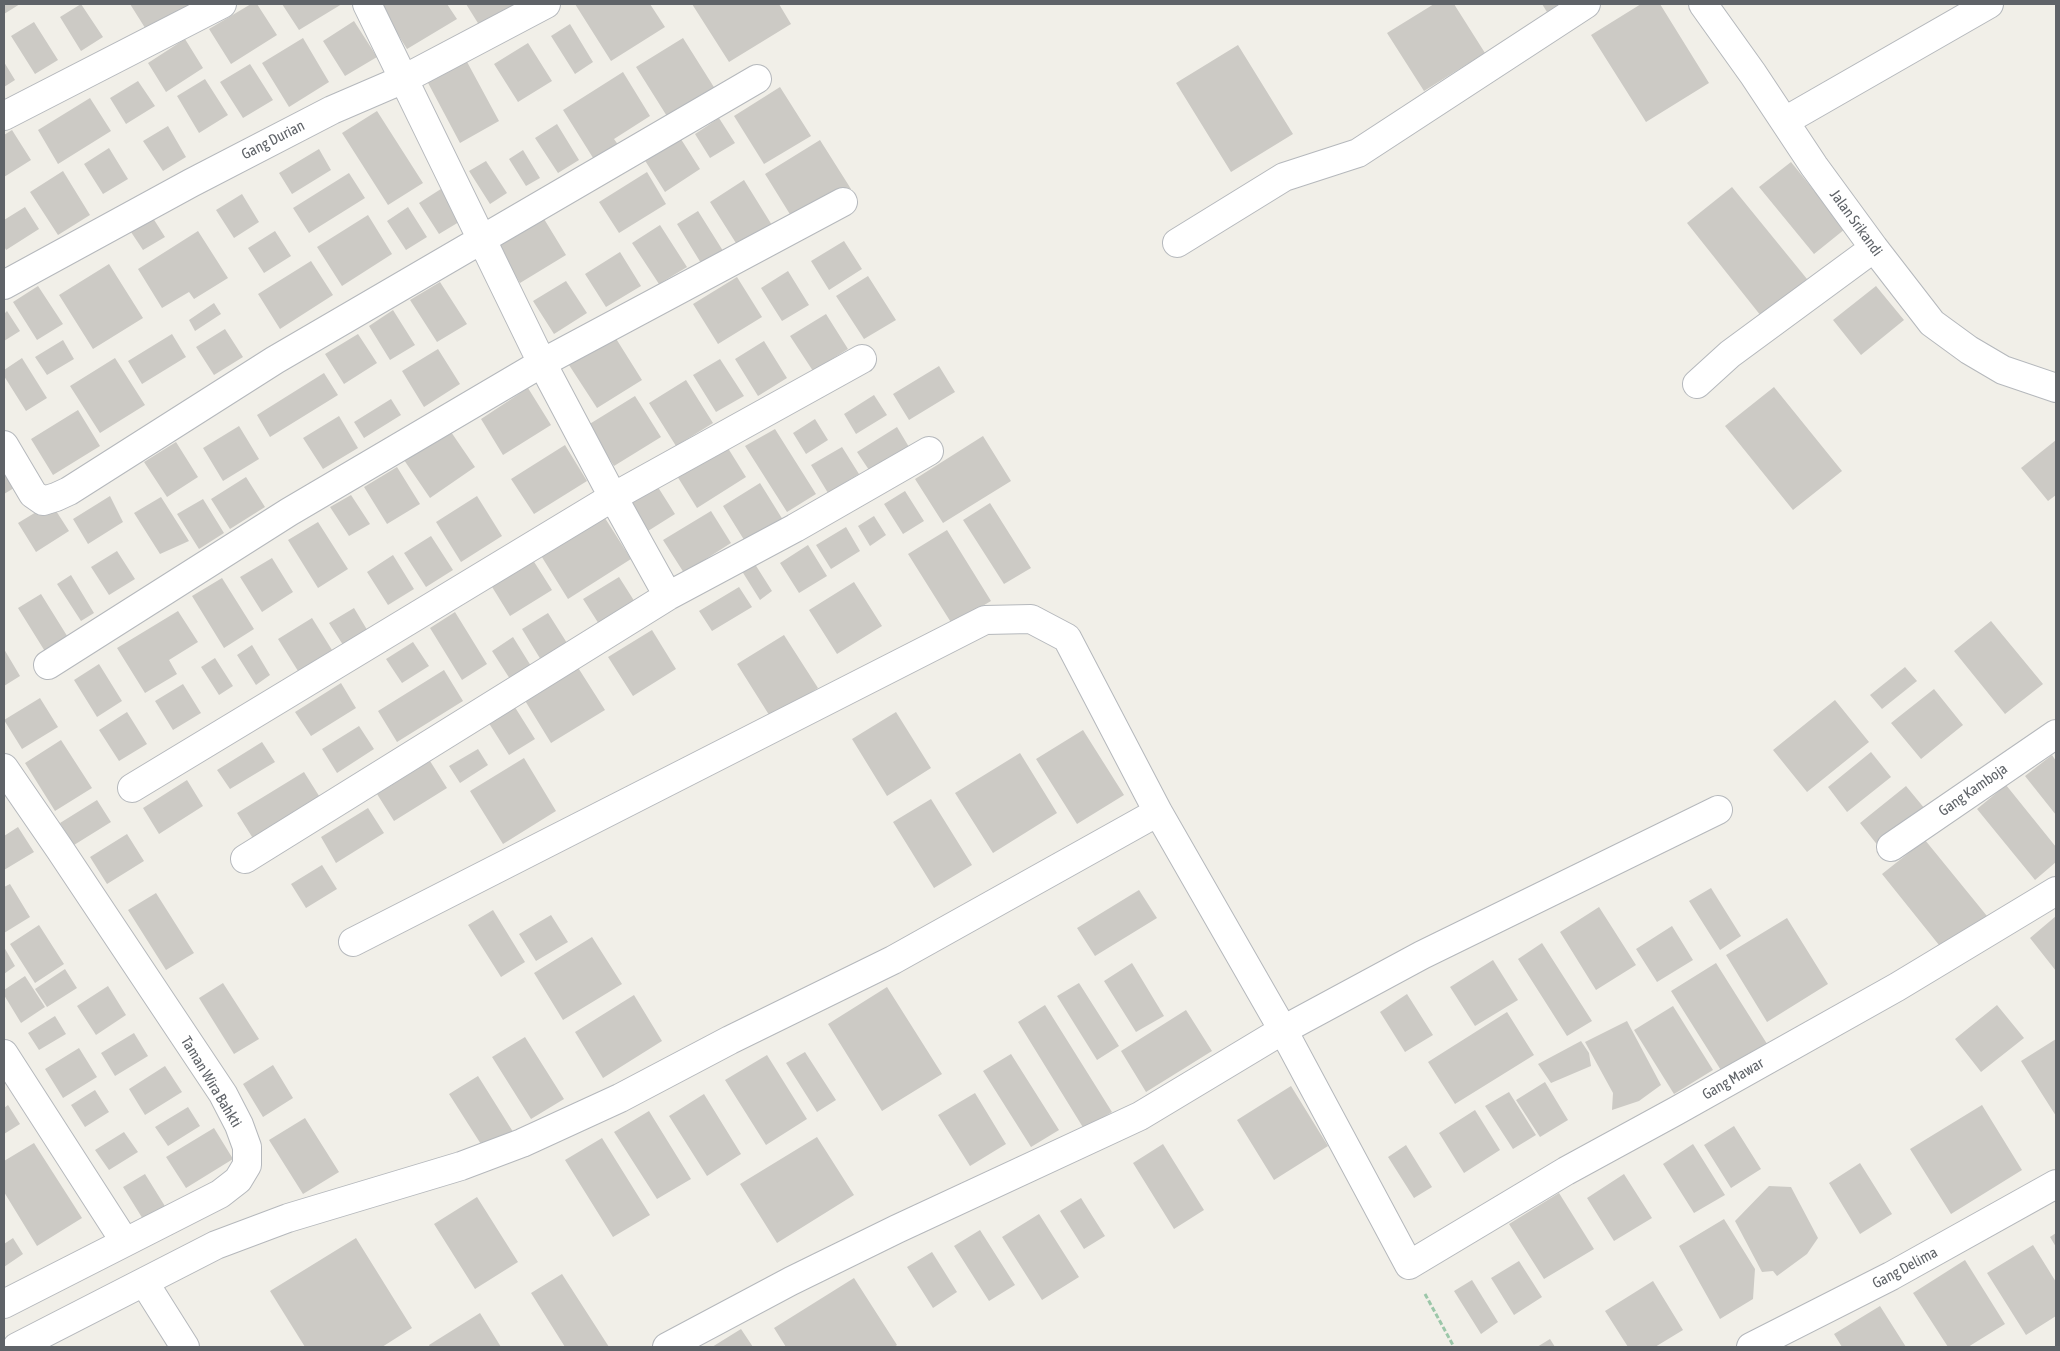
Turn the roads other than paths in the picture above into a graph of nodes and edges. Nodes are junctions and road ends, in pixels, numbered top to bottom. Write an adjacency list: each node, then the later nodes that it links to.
1 (222, 4): 9 (street)
2 (367, 4): 7 (street)
3 (546, 4): 7 (street, Gang Durian)
4 (1586, 4): 13 (street)
5 (1703, 4): 10 (street, Jalan Srikandi)
6 (1989, 4): 10 (street)
7 (404, 79): 12 (street); 15 (street, Gang Durian)
8 (757, 79): 12 (street)
9 (4, 116)
10 (1785, 121): 14 (street, Jalan Srikandi)
11 (843, 202): 17 (street)
12 (482, 239): 17 (street); 20 (street)
13 (1177, 243)
14 (1874, 248): 18 (street); 19 (street, Jalan Srikandi)
15 (4, 286)
16 (862, 359): 22 (street)
17 (542, 363): 22 (street); 24 (street)
18 (1696, 384)
19 (2056, 388)
20 (4, 445)
21 (929, 451): 23 (street)
22 (613, 497): 23 (street); 27 (street)
23 (668, 596): 31 (street)
24 (48, 665)
25 (2056, 734): 30 (street, Gang Kamboja)
26 (4, 768): 37 (street, Taman Wira Bahkti)
27 (132, 788)
28 (1718, 810): 34 (street)
29 (1158, 812): 33 (street); 34 (street); 38 (street)
30 (1891, 847)
31 (245, 859)
32 (2056, 891): 34 (street, Gang Mawar)
33 (353, 942)
34 (1283, 1030): 42 (street)
35 (4, 1054): 37 (street)
36 (2056, 1184): 43 (street, Gang Delima)
37 (125, 1242): 39 (street, Taman Wira Bahkti)
38 (144, 1282): 40 (street); 41 (street)
39 (4, 1304)
40 (17, 1347)
41 (185, 1347)
42 (666, 1347)
43 (1751, 1347)

